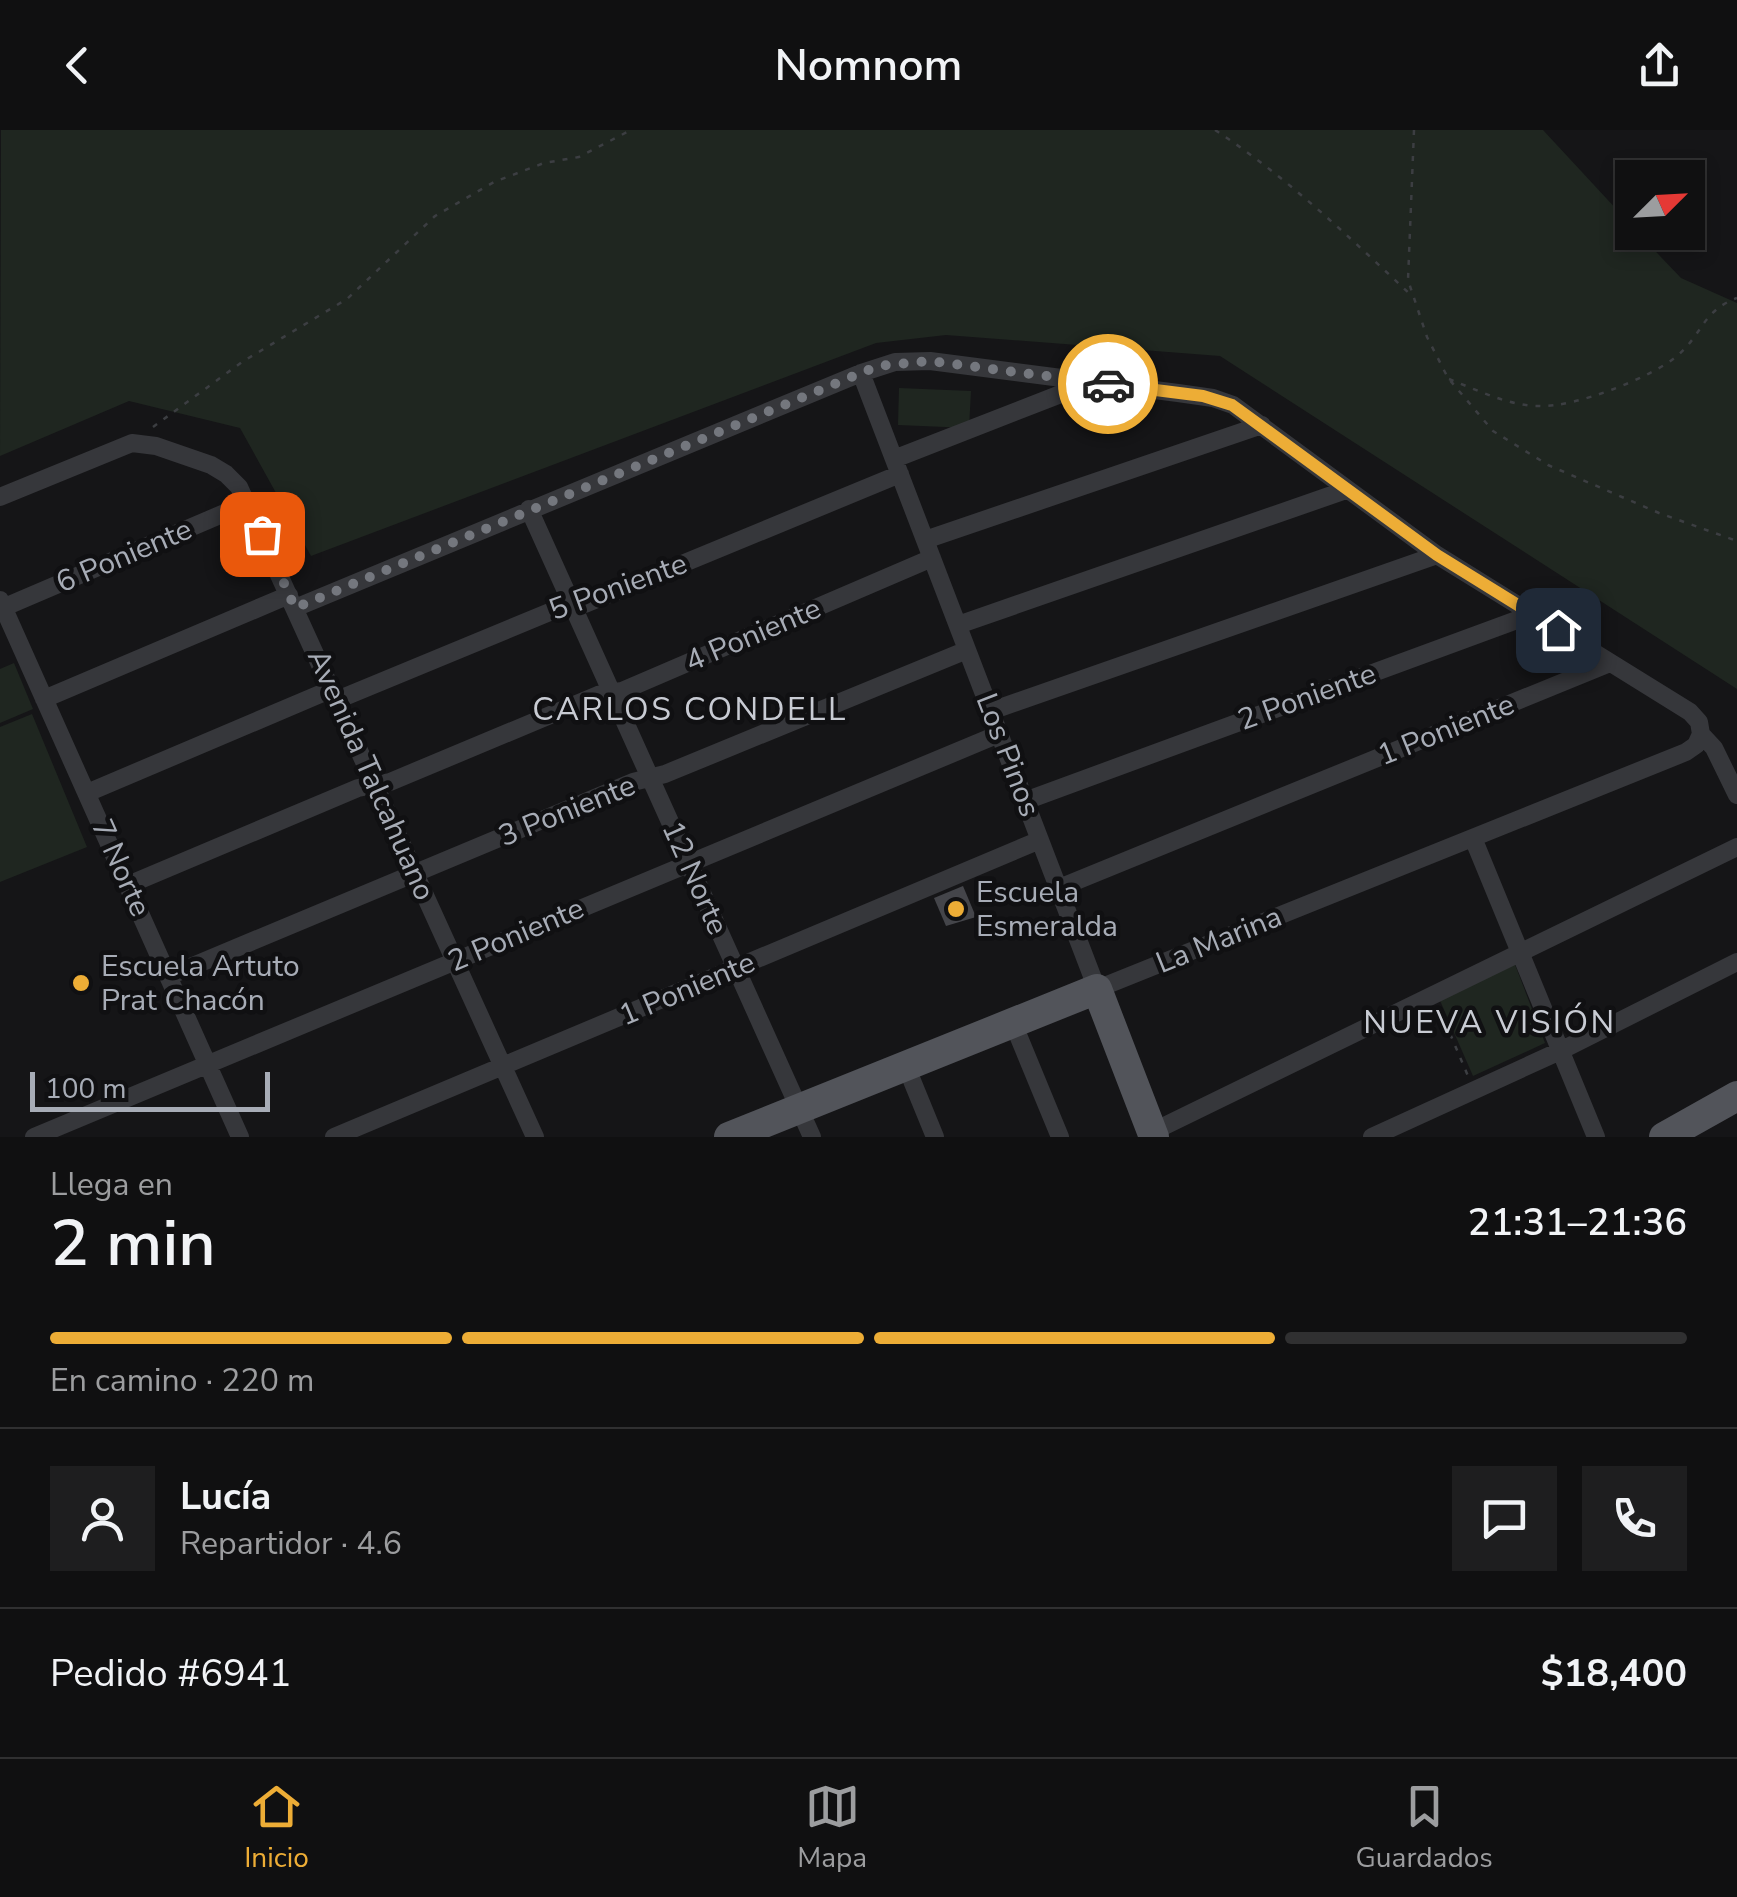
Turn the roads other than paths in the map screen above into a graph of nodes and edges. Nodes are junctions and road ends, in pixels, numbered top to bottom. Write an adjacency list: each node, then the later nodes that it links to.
1 (861, 373): 2 (street); 4 (street, Los Pinos); 8 (street)
2 (1092, 382): 3 (street); 4 (street)
3 (1262, 425): 5 (street); 9 (street)
4 (897, 466): 9 (street, Los Pinos); 14 (street, 5 Poniente)
5 (1346, 490): 10 (street); 16 (street)
6 (0, 497): 7 (street, Avenida Talcahuano)
7 (248, 503): 12 (street, Avenida Talcahuano); 13 (street, 6 Poniente)
8 (529, 509): 12 (street); 14 (street, 12 Norte)
9 (925, 540): 11 (street, Los Pinos)
10 (1437, 555): 15 (street); 22 (street)
11 (932, 558): 16 (street, Los Pinos); 19 (street, 4 Poniente)
12 (292, 601): 20 (street, Avenida Talcahuano); 21 (street)
13 (1, 605): 21 (street, 7 Norte)
14 (573, 606): 19 (street, 12 Norte); 20 (street, 5 Poniente)
15 (1532, 614): 18 (street); 29 (street, 2 Poniente)
16 (958, 625): 17 (street, Los Pinos)
17 (967, 650): 22 (street, Los Pinos); 25 (street, 3 Poniente)
18 (1610, 663): 24 (street); 36 (street, 1 Poniente)
19 (612, 692): 25 (street, 12 Norte); 26 (street, 4 Poniente)
20 (335, 695): 26 (street, Avenida Talcahuano); 27 (street, 5 Poniente)
21 (44, 699): 27 (street, 7 Norte)
22 (991, 711): 23 (street, Los Pinos)
23 (1000, 734): 29 (street, Los Pinos); 33 (street, 2 Poniente)
24 (1701, 734): 28 (street); 30 (street, La Marina)
25 (650, 778): 33 (street, 12 Norte); 34 (street, 3 Poniente)
26 (376, 785): 34 (street, Avenida Talcahuano); 35 (street, 4 Poniente)
27 (87, 793): 35 (street, 7 Norte)
28 (1737, 795)
29 (1025, 801): 31 (street, Los Pinos)
30 (1473, 838): 37 (street); 42 (street, La Marina)
31 (1040, 840): 36 (street, Los Pinos); 40 (street, 1 Poniente)
32 (1737, 846): 37 (street)
33 (688, 863): 38 (street, 2 Poniente); 40 (street, 12 Norte)
34 (416, 874): 38 (street, Avenida Talcahuano); 41 (street, 3 Poniente)
35 (128, 885): 41 (street, 7 Norte)
36 (1059, 888): 42 (street, Los Pinos)
37 (1520, 952): 44 (street); 50 (street)
38 (455, 960): 45 (street, 2 Poniente); 46 (street, Avenida Talcahuano)
39 (1737, 962): 44 (street)
40 (736, 968): 46 (street, 1 Poniente); 49 (street, 12 Norte)
41 (169, 976): 45 (street, 7 Norte)
42 (1098, 989): 43 (main road, La Marina); 50 (main road, Los Pinos)
43 (1013, 1023): 47 (main road, La Marina); 58 (street)
44 (1560, 1051): 59 (street); 60 (street)
45 (208, 1064): 51 (street, 2 Poniente); 52 (street, 7 Norte)
46 (503, 1066): 53 (street, 1 Poniente); 54 (street, Avenida Talcahuano)
47 (906, 1066): 49 (main road, La Marina); 57 (street)
48 (1737, 1096): 61 (main road)
49 (800, 1109): 55 (main road, La Marina); 56 (street, 12 Norte)
50 (1153, 1134)
51 (34, 1137)
52 (240, 1137)
53 (334, 1137)
54 (535, 1137)
55 (728, 1137)
56 (812, 1137)
57 (936, 1137)
58 (1060, 1137)
59 (1372, 1137)
60 (1596, 1137)
61 (1664, 1137)

